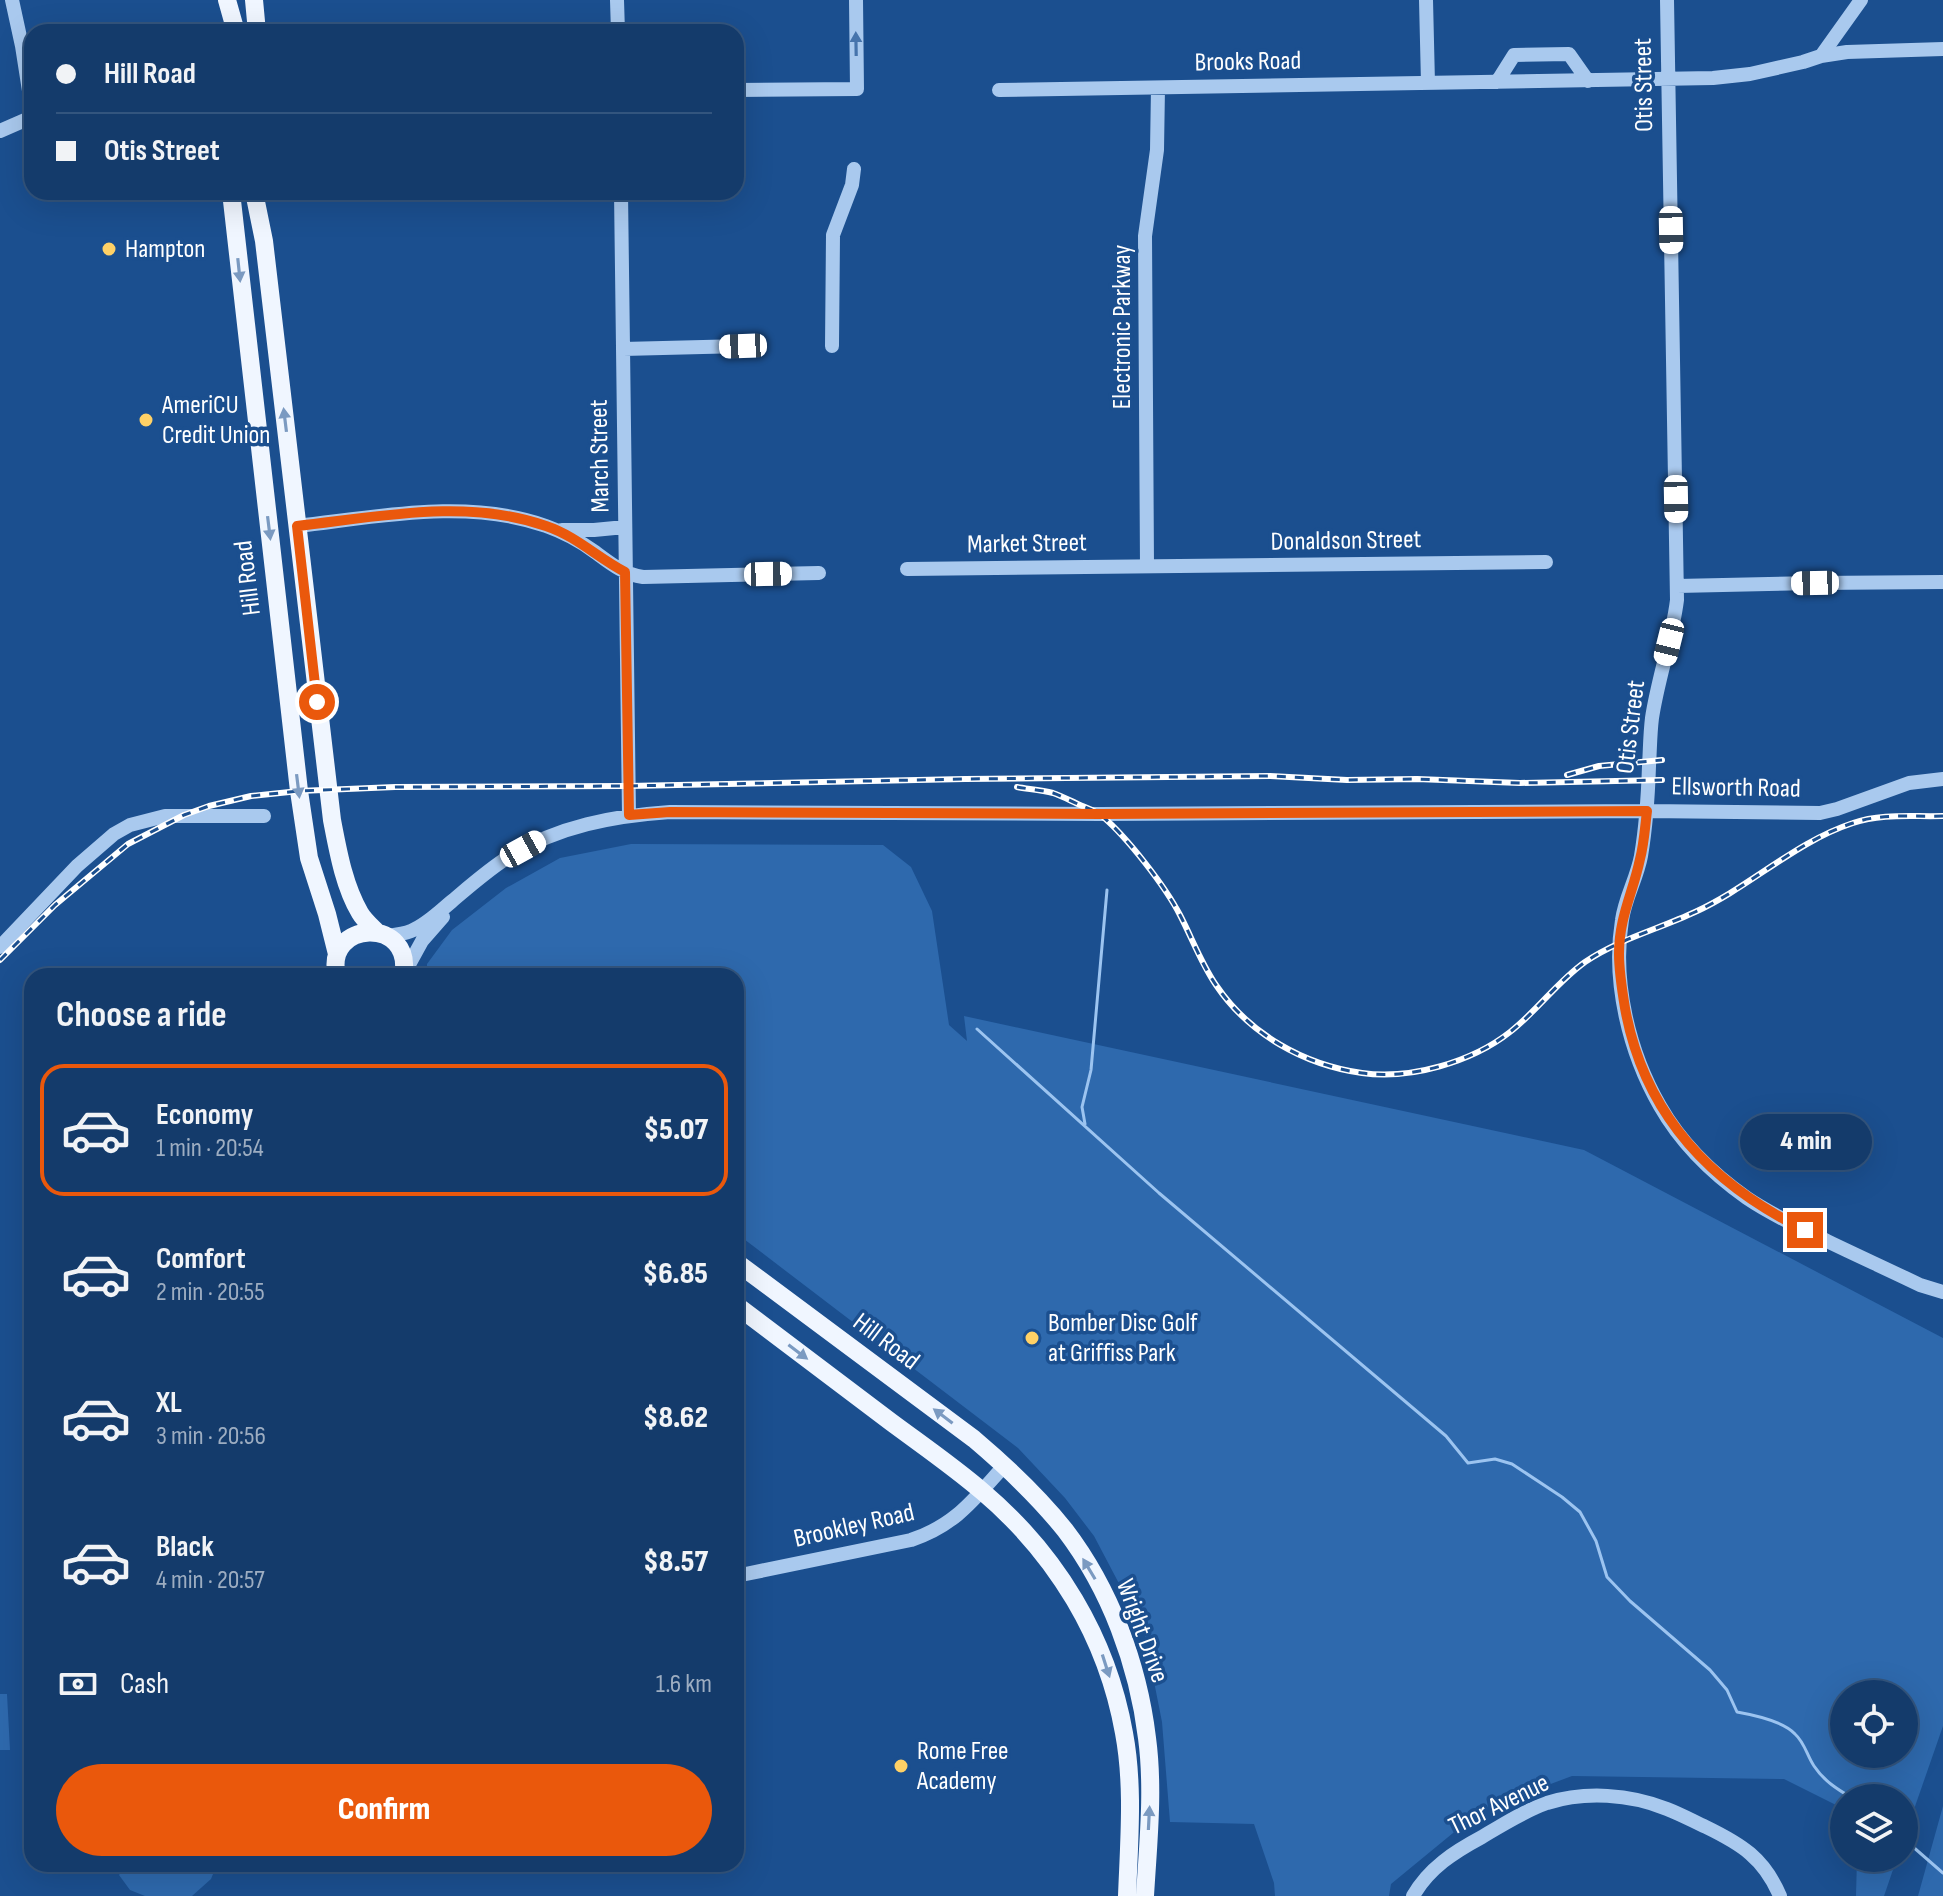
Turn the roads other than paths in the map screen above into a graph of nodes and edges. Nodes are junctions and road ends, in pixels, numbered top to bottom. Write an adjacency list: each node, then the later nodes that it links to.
1 (12, 0): 14 (street)
2 (227, 0): 9 (main road)
3 (254, 0): 10 (main road)
4 (617, 0): 11 (street)
5 (856, 0): 20 (street, one-way to 5)
6 (1426, 0): 18 (street)
7 (1667, 0): 15 (street, Otis Street)
8 (1861, 0): 13 (street)
9 (234, 24)
10 (256, 24)
11 (618, 24)
12 (1943, 49): 13 (street, Brooks Road)
13 (1821, 56): 15 (street, Brooks Road)
14 (24, 59)
15 (1668, 79): 16 (street, Brooks Road); 40 (street, Otis Street)
16 (1588, 81): 17 (street, Brooks Road); 17 (street)
17 (1497, 82): 18 (street, Brooks Road)
18 (1428, 83): 19 (street, Brooks Road)
19 (1158, 88): 21 (street, Brooks Road); 35 (street, Electronic Parkway)
20 (744, 90)
21 (999, 90)
22 (24, 120): 23 (street)
23 (0, 131)
24 (854, 169): 29 (street)
25 (232, 200): 48 (main road, Hill Road, one-way to 48)
26 (256, 200): 31 (main road, Hill Road, one-way to 26)
27 (621, 200): 30 (street, March Street)
28 (743, 346): 30 (street)
29 (832, 346)
30 (623, 349): 32 (street, March Street)
31 (297, 526): 33 (street); 46 (main road, Hill Road)
32 (625, 527): 33 (street); 37 (street, March Street)
33 (557, 530): 37 (street)
34 (1546, 562): 35 (street, Donaldson Street)
35 (1147, 566): 36 (street, Market Street)
36 (907, 569)
37 (625, 572): 38 (street); 43 (street, March Street)
38 (819, 573)
39 (1943, 582): 40 (street)
40 (1677, 586): 42 (street, Otis Street)
41 (1943, 779): 42 (street, Ellsworth Road)
42 (1647, 811): 43 (street, Ellsworth Road); 53 (street, Otis Street)
43 (629, 815): 45 (street, Ellsworth Road)
44 (264, 816): 47 (street)
45 (481, 876): 46 (street, Ellsworth Road); 51 (street, Ellsworth Road)
46 (382, 934): 49 (main road); 50 (main road, Hill Road)
47 (0, 947)
48 (336, 968)
49 (336, 968)
50 (404, 968)
51 (407, 968)
52 (744, 1268): 55 (main road, Hill Road, one-way to 52)
53 (1943, 1292)
54 (744, 1311): 56 (main road, one-way to 56)
55 (1005, 1465): 56 (street, Brookley Road); 59 (main road, Wright Drive, one-way to 55)
56 (982, 1490): 57 (street, Brookley Road); 58 (main road, Wright Drive, one-way to 58)
57 (744, 1574)
58 (1127, 1896)
59 (1145, 1896)
60 (1413, 1896): 61 (street, Thor Avenue)
61 (1780, 1896)

